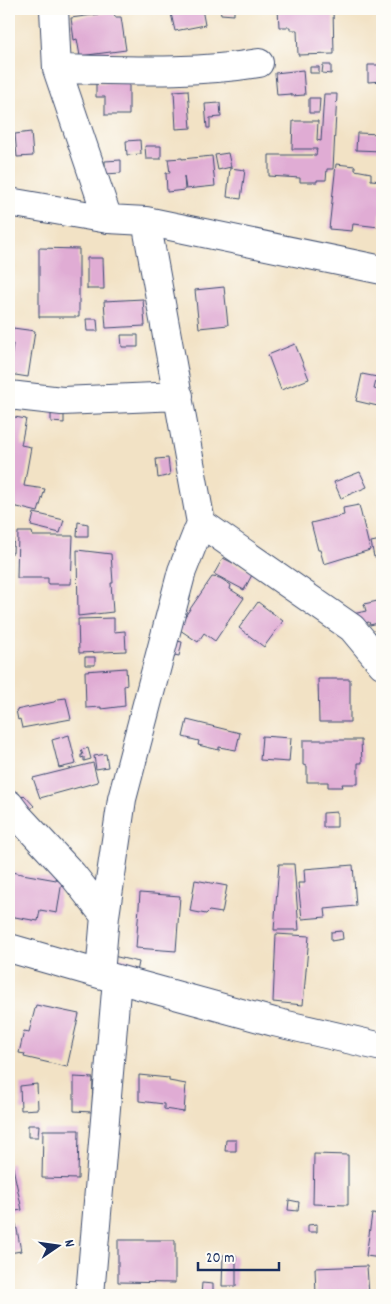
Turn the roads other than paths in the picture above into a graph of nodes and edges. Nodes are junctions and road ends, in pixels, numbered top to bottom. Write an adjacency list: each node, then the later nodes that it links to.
1 (54, 9): 3 (street)
2 (259, 63): 3 (street)
3 (57, 69): 5 (street)
4 (9, 202): 5 (street)
5 (108, 219): 6 (street)
6 (146, 221): 7 (street); 9 (street)
7 (382, 270)
8 (9, 395): 9 (street)
9 (179, 396): 10 (street)
10 (201, 523): 11 (street); 13 (street)
11 (382, 664)
12 (9, 804): 13 (street)
13 (105, 916): 15 (street)
14 (9, 948): 15 (street)
15 (109, 977): 16 (street); 17 (street)
16 (382, 1047)
17 (90, 1295)

